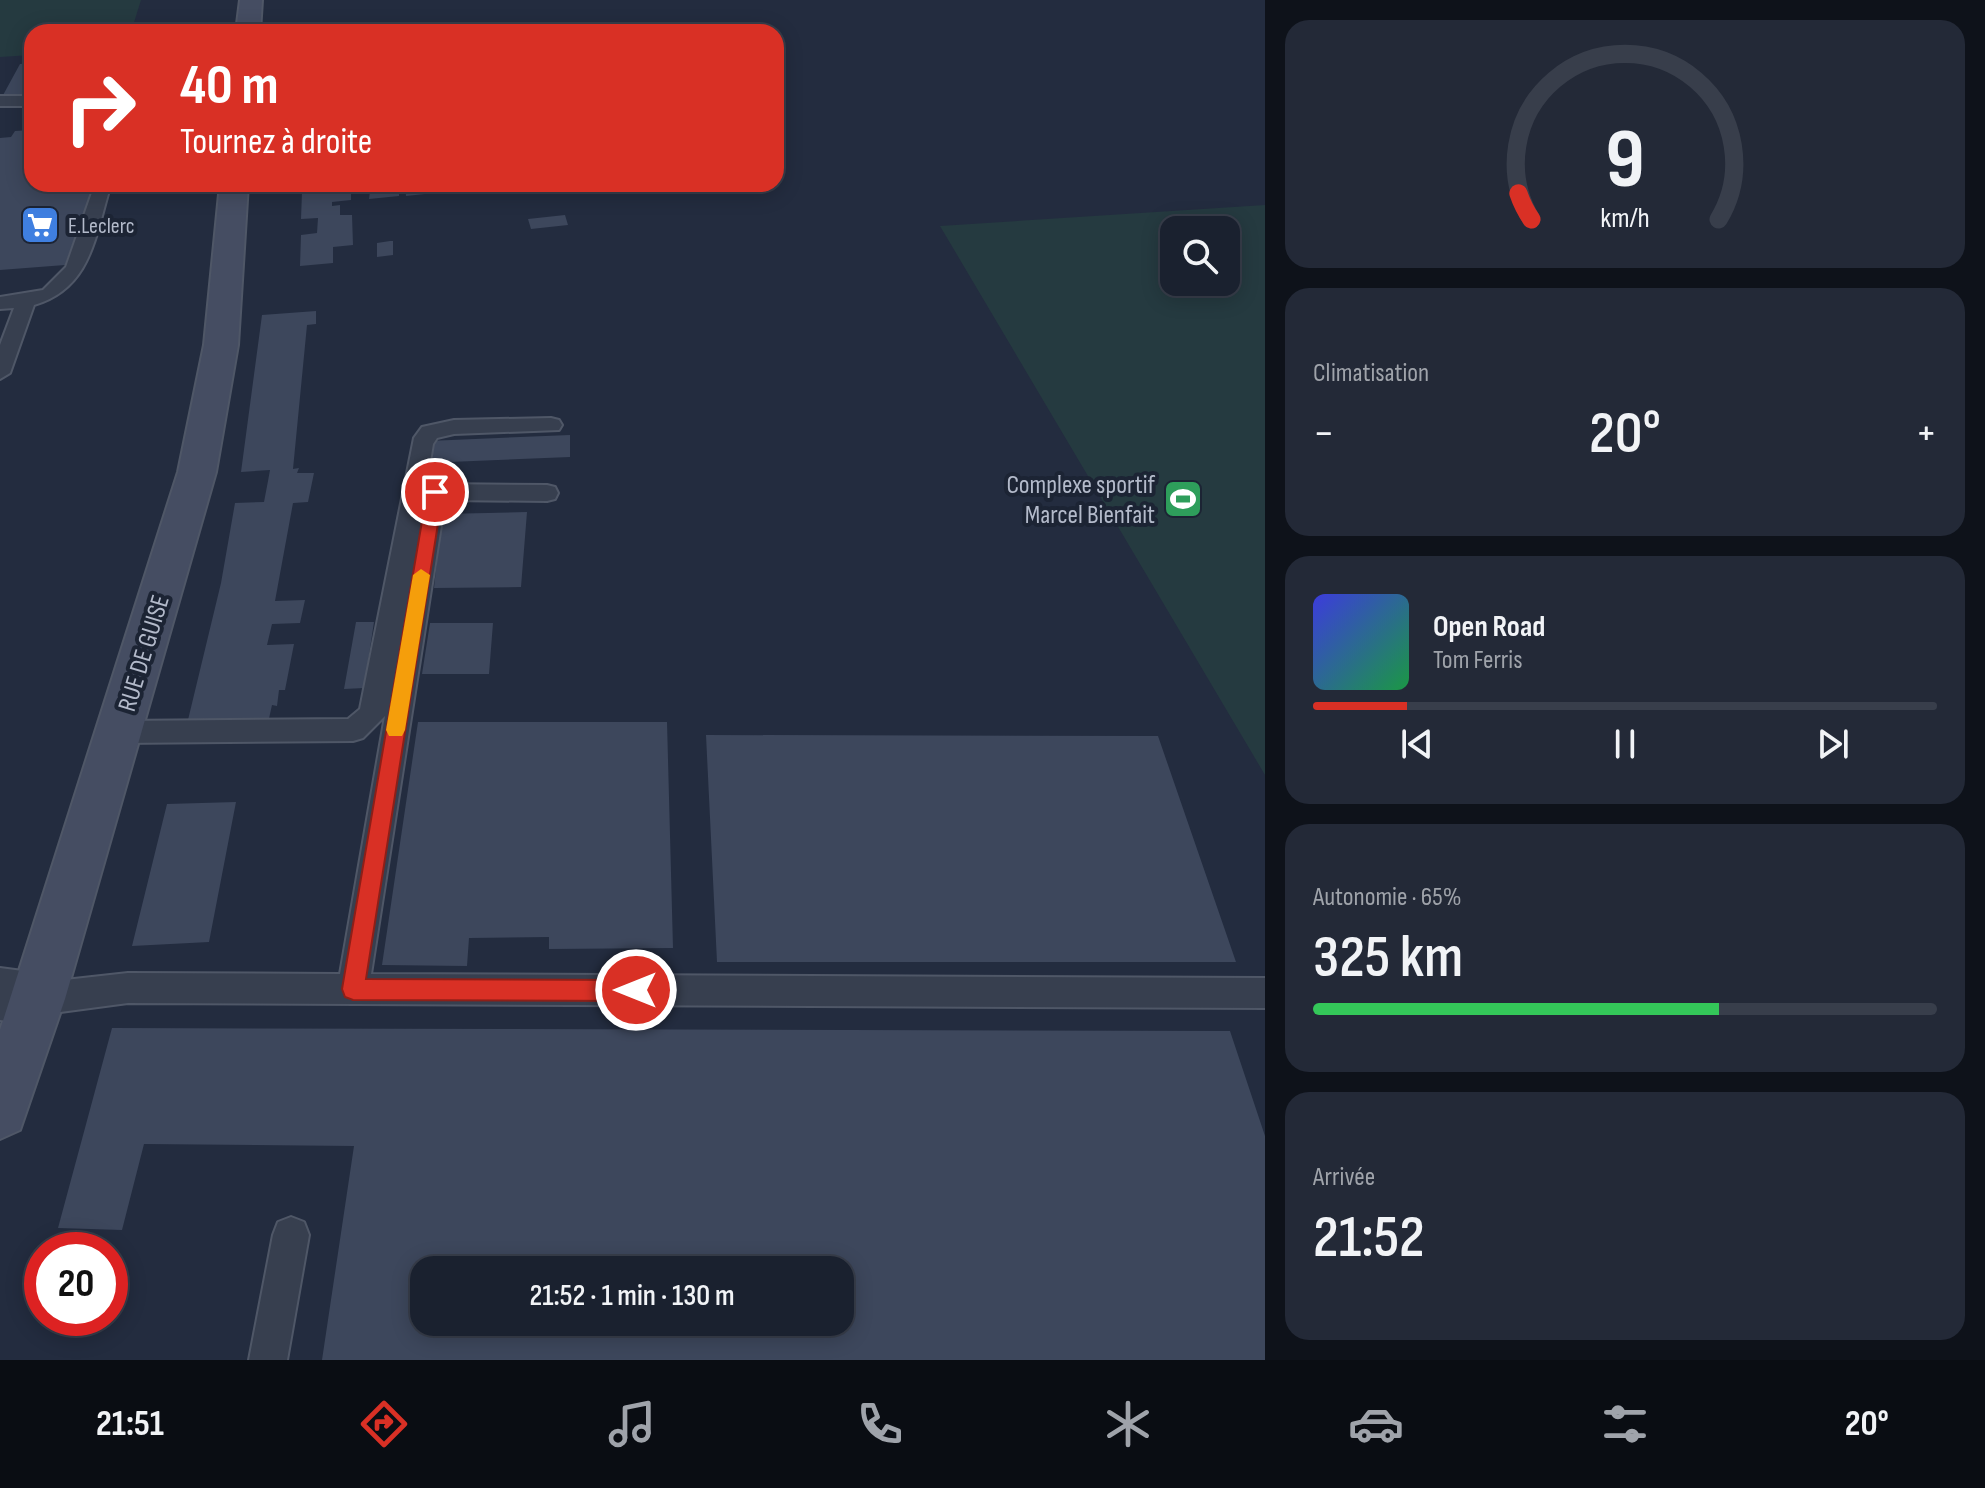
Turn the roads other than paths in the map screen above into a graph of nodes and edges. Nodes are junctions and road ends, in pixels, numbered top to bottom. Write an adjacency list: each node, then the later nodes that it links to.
1 (251, 0): 2 (main road)
2 (249, 24)
3 (0, 101): 4 (lane)
4 (24, 101)
5 (100, 192): 7 (lane)
6 (233, 192): 12 (main road, RUE DE GUISE)
7 (26, 301): 8 (lane); 9 (lane)
8 (0, 303)
9 (0, 373)
10 (551, 425): 12 (lane)
11 (547, 493): 13 (lane)
12 (119, 732): 15 (main road, RUE DE GUISE)
13 (353, 989): 14 (lane); 15 (lane)
14 (1265, 993)
15 (19, 996): 16 (main road, RUE DE GUISE)
16 (0, 1110)
17 (291, 1235): 18 (lane)
18 (268, 1360)

